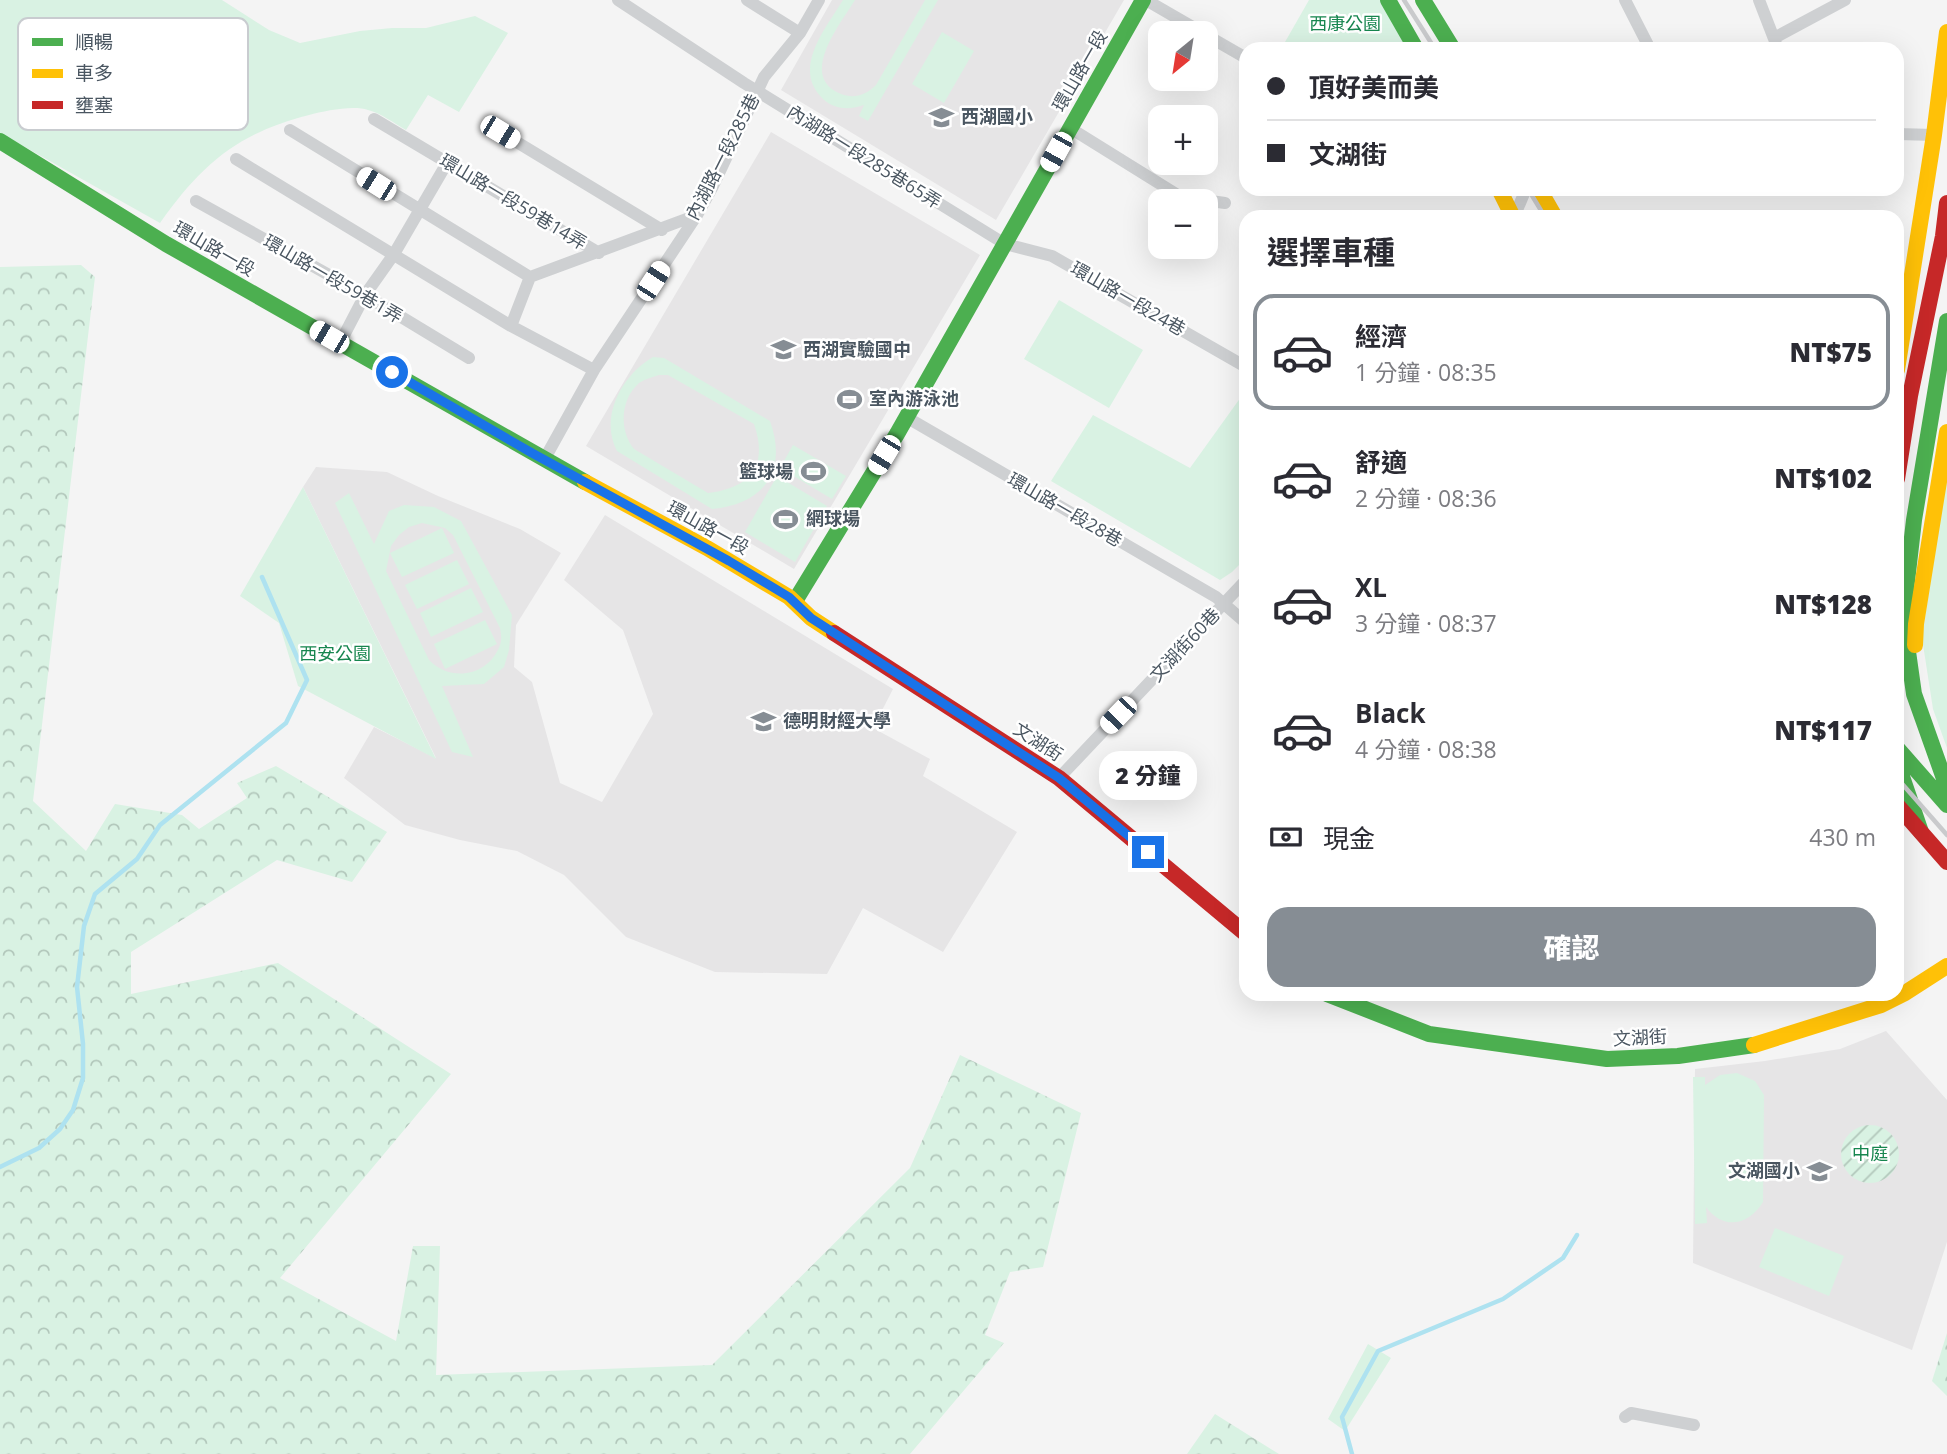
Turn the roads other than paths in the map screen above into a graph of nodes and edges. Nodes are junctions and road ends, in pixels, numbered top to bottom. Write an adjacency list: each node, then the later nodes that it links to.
1 (618, 0): 20 (street, 內湖路一段285巷65弄)
2 (747, 0): 12 (street)
3 (819, 0): 12 (street, 內湖路一段285巷)
4 (1145, 0): 10 (street); 22 (main road, 環山路一段)
5 (1388, 0): 14 (main road)
6 (1423, 0): 15 (main road)
7 (1625, 0): 16 (street)
8 (1759, 0): 17 (street)
9 (1845, 0): 18 (street)
10 (1181, 21)
11 (1947, 32): 26 (main road)
12 (800, 33): 20 (street, 內湖路一段285巷)
13 (1218, 42): 19 (street)
14 (1412, 42)
15 (1449, 42)
16 (1646, 42)
17 (1775, 42)
18 (1779, 42)
19 (1239, 54)
20 (756, 91): 34 (street, 內湖路一段285巷); 36 (street, 內湖路一段285巷65弄)
21 (374, 119): 29 (street, 環山路一段59巷14弄)
22 (1070, 128): 31 (street); 36 (main road, 環山路一段)
23 (290, 130): 33 (street)
24 (500, 132): 35 (street)
25 (1904, 134): 26 (street)
26 (1934, 135): 43 (main road)
27 (0, 141): 44 (main road, 環山路一段)
28 (236, 159): 38 (street)
29 (447, 163): 33 (street); 37 (street, 環山路一段59巷14弄)
30 (196, 201): 40 (street, 環山路一段59巷1弄)
31 (1224, 203)
32 (1947, 203): 50 (main road)
33 (420, 211): 38 (street); 39 (street)
34 (696, 215): 35 (street, 環山路一段59巷14弄); 47 (street, 內湖路一段285巷)
35 (662, 230): 37 (street, 環山路一段59巷14弄)
36 (1005, 244): 46 (street, 環山路一段24巷); 48 (main road, 環山路一段)
37 (599, 253): 39 (street)
38 (394, 254): 40 (street); 42 (street)
39 (530, 277): 42 (street)
40 (365, 295): 44 (street); 45 (street, 環山路一段59巷1弄)
41 (1947, 321): 55 (main road)
42 (511, 326): 47 (street)
43 (1904, 326)
44 (340, 343): 51 (main road, 環山路一段)
45 (469, 358)
46 (1239, 363)
47 (594, 370): 51 (street, 內湖路一段285巷)
48 (906, 417): 53 (main road, 環山路一段); 54 (street, 環山路一段28巷)
49 (1947, 432): 58 (main road)
50 (1904, 434)
51 (544, 460): 53 (main road, 環山路一段)
52 (1239, 587): 54 (street, 文湖街60巷)
53 (795, 601): 60 (main road, 文湖街)
54 (1224, 603): 56 (street, 環山路一段28巷); 60 (street, 文湖街60巷)
55 (1904, 607)
56 (1239, 617)
57 (1904, 623): 58 (main road)
58 (1914, 694): 62 (main road)
59 (1904, 756): 63 (main road)
60 (1059, 778): 67 (main road, 文湖街)
61 (1904, 782): 65 (main road)
62 (1947, 787)
63 (1947, 805)
64 (1904, 813): 65 (main road)
65 (1921, 832): 66 (main road)
66 (1947, 862)
67 (1239, 928)
68 (1947, 966): 69 (main road, 文湖街)
69 (1904, 994)
70 (1345, 1001): 71 (main road, 文湖街)
71 (1889, 1001)
72 (1625, 1417): 73 (street)
73 (1694, 1425)

